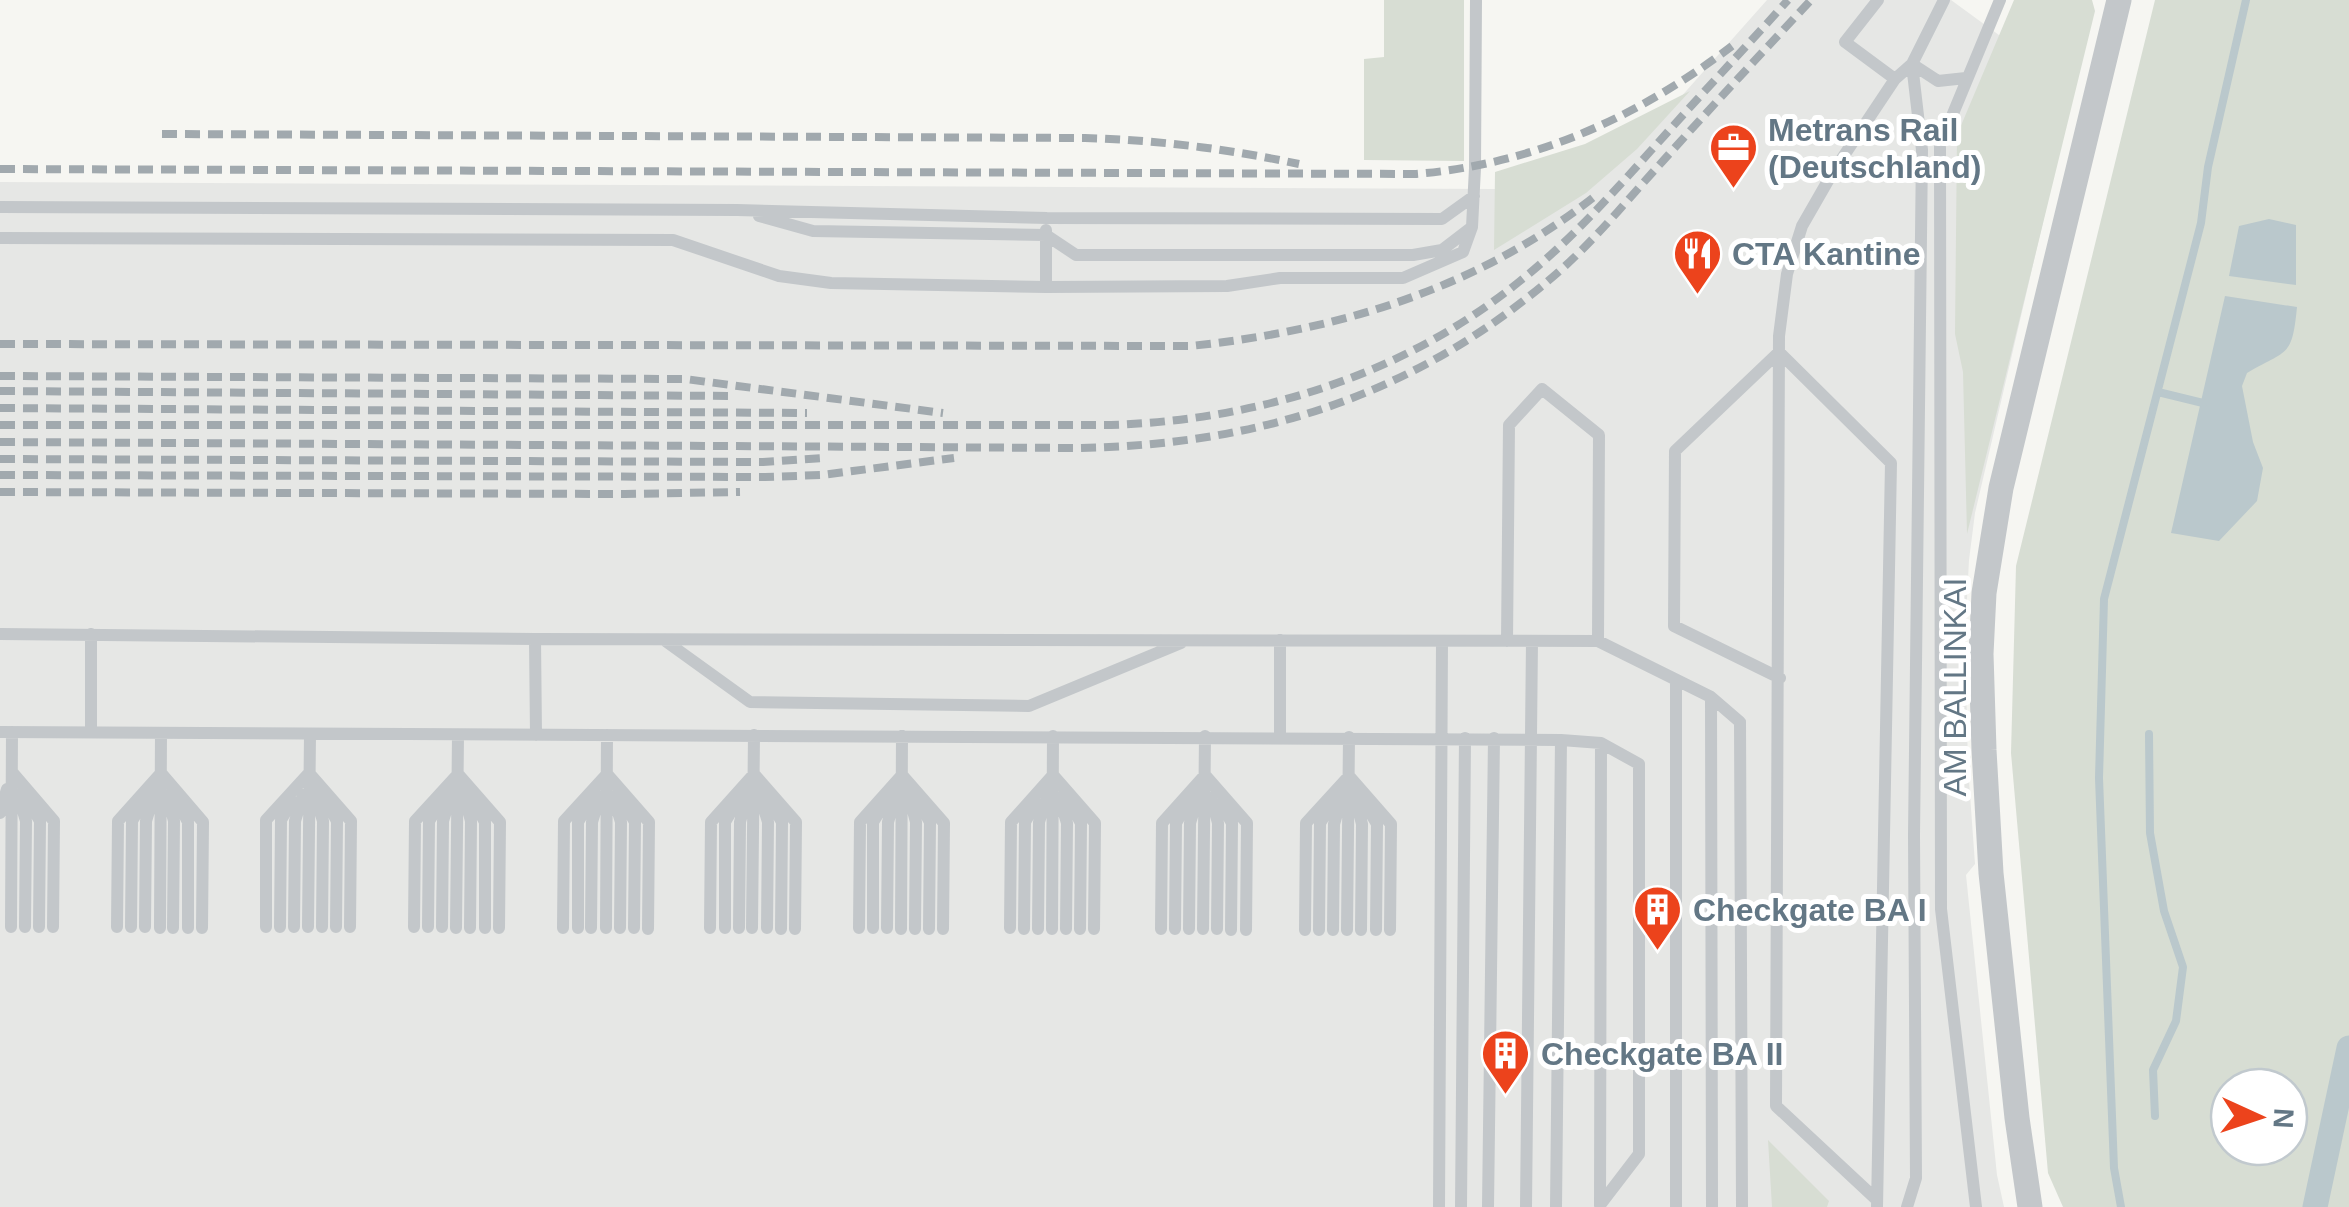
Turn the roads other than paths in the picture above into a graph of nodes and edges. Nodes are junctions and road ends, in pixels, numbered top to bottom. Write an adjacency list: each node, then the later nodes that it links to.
1 (1476, 0): 9 (lane)
2 (1878, 0): 8 (lane)
3 (1944, 0): 6 (lane)
4 (2000, 0): 7 (lane)
5 (2119, 0): 83 (street, AM BALLINKAI)
6 (1912, 64): 7 (lane); 8 (lane); 81 (lane)
7 (1966, 78): 82 (lane)
8 (1895, 79): 17 (lane)
9 (1474, 196): 12 (lane); 13 (lane)
10 (0, 207): 11 (lane)
11 (737, 210): 12 (lane); 14 (lane)
12 (1047, 218): 14 (lane)
13 (1472, 227): 14 (lane); 16 (lane)
14 (1046, 236): 16 (lane)
15 (0, 238): 16 (lane)
16 (1046, 287)
17 (1779, 352): 28 (lane); 28 (lane); 71 (lane)
18 (0, 634): 19 (lane)
19 (92, 634): 20 (lane); 32 (lane)
20 (535, 639): 21 (lane); 36 (lane)
21 (663, 639): 22 (lane); 22 (lane)
22 (1188, 640): 23 (lane)
23 (1280, 640): 25 (lane); 42 (lane)
24 (1598, 640): 26 (lane); 27 (lane); 29 (lane)
25 (1442, 641): 26 (lane); 44 (lane)
26 (1507, 641): 27 (lane)
27 (1532, 641): 47 (lane)
28 (1780, 678): 71 (lane)
29 (1676, 680): 30 (lane); 78 (lane)
30 (1711, 697): 79 (lane); 80 (lane)
31 (6, 732): 32 (lane); 50 (lane)
32 (91, 732): 33 (lane)
33 (161, 733): 34 (lane); 51 (lane)
34 (310, 734): 35 (lane); 52 (lane)
35 (458, 735): 36 (lane); 53 (lane)
36 (536, 735): 37 (lane)
37 (607, 735): 38 (lane); 54 (lane)
38 (754, 735): 39 (lane); 55 (lane)
39 (902, 736): 40 (lane); 56 (lane)
40 (1053, 736): 41 (lane); 57 (lane)
41 (1204, 736): 42 (lane); 58 (lane)
42 (1280, 737): 43 (lane)
43 (1349, 737): 44 (lane); 59 (lane)
44 (1441, 737): 45 (lane); 73 (lane)
45 (1465, 738): 46 (lane); 74 (lane)
46 (1494, 738): 47 (lane); 75 (lane)
47 (1531, 739): 48 (lane); 76 (lane)
48 (1560, 740): 49 (lane); 77 (lane)
49 (1600, 743): 72 (lane); 72 (lane)
50 (12, 772): 50 (lane); 60 (lane); 61 (lane)
51 (160, 773): 62 (lane); 62 (lane); 62 (lane); 62 (lane)
52 (309, 773): 63 (lane); 63 (lane); 63 (lane); 63 (lane)
53 (458, 774): 64 (lane); 64 (lane); 64 (lane); 64 (lane)
54 (607, 774): 65 (lane); 65 (lane); 65 (lane); 65 (lane)
55 (754, 774): 66 (lane); 66 (lane); 66 (lane); 66 (lane)
56 (902, 775): 67 (lane); 67 (lane); 67 (lane); 67 (lane)
57 (1053, 775): 68 (lane); 68 (lane); 68 (lane); 68 (lane)
58 (1204, 776): 69 (lane); 69 (lane); 69 (lane); 69 (lane)
59 (1349, 776): 70 (lane); 70 (lane); 70 (lane); 70 (lane)
60 (0, 789)
61 (0, 813)
62 (159, 927)
63 (308, 927)
64 (456, 928)
65 (606, 928)
66 (753, 928)
67 (901, 929)
68 (1052, 929)
69 (1203, 929)
70 (1347, 930)
71 (1877, 1204)
72 (1600, 1206)
73 (1439, 1207)
74 (1461, 1207)
75 (1488, 1207)
76 (1526, 1207)
77 (1556, 1207)
78 (1676, 1207)
79 (1712, 1207)
80 (1742, 1207)
81 (1907, 1207)
82 (1976, 1207)
83 (2030, 1207)

